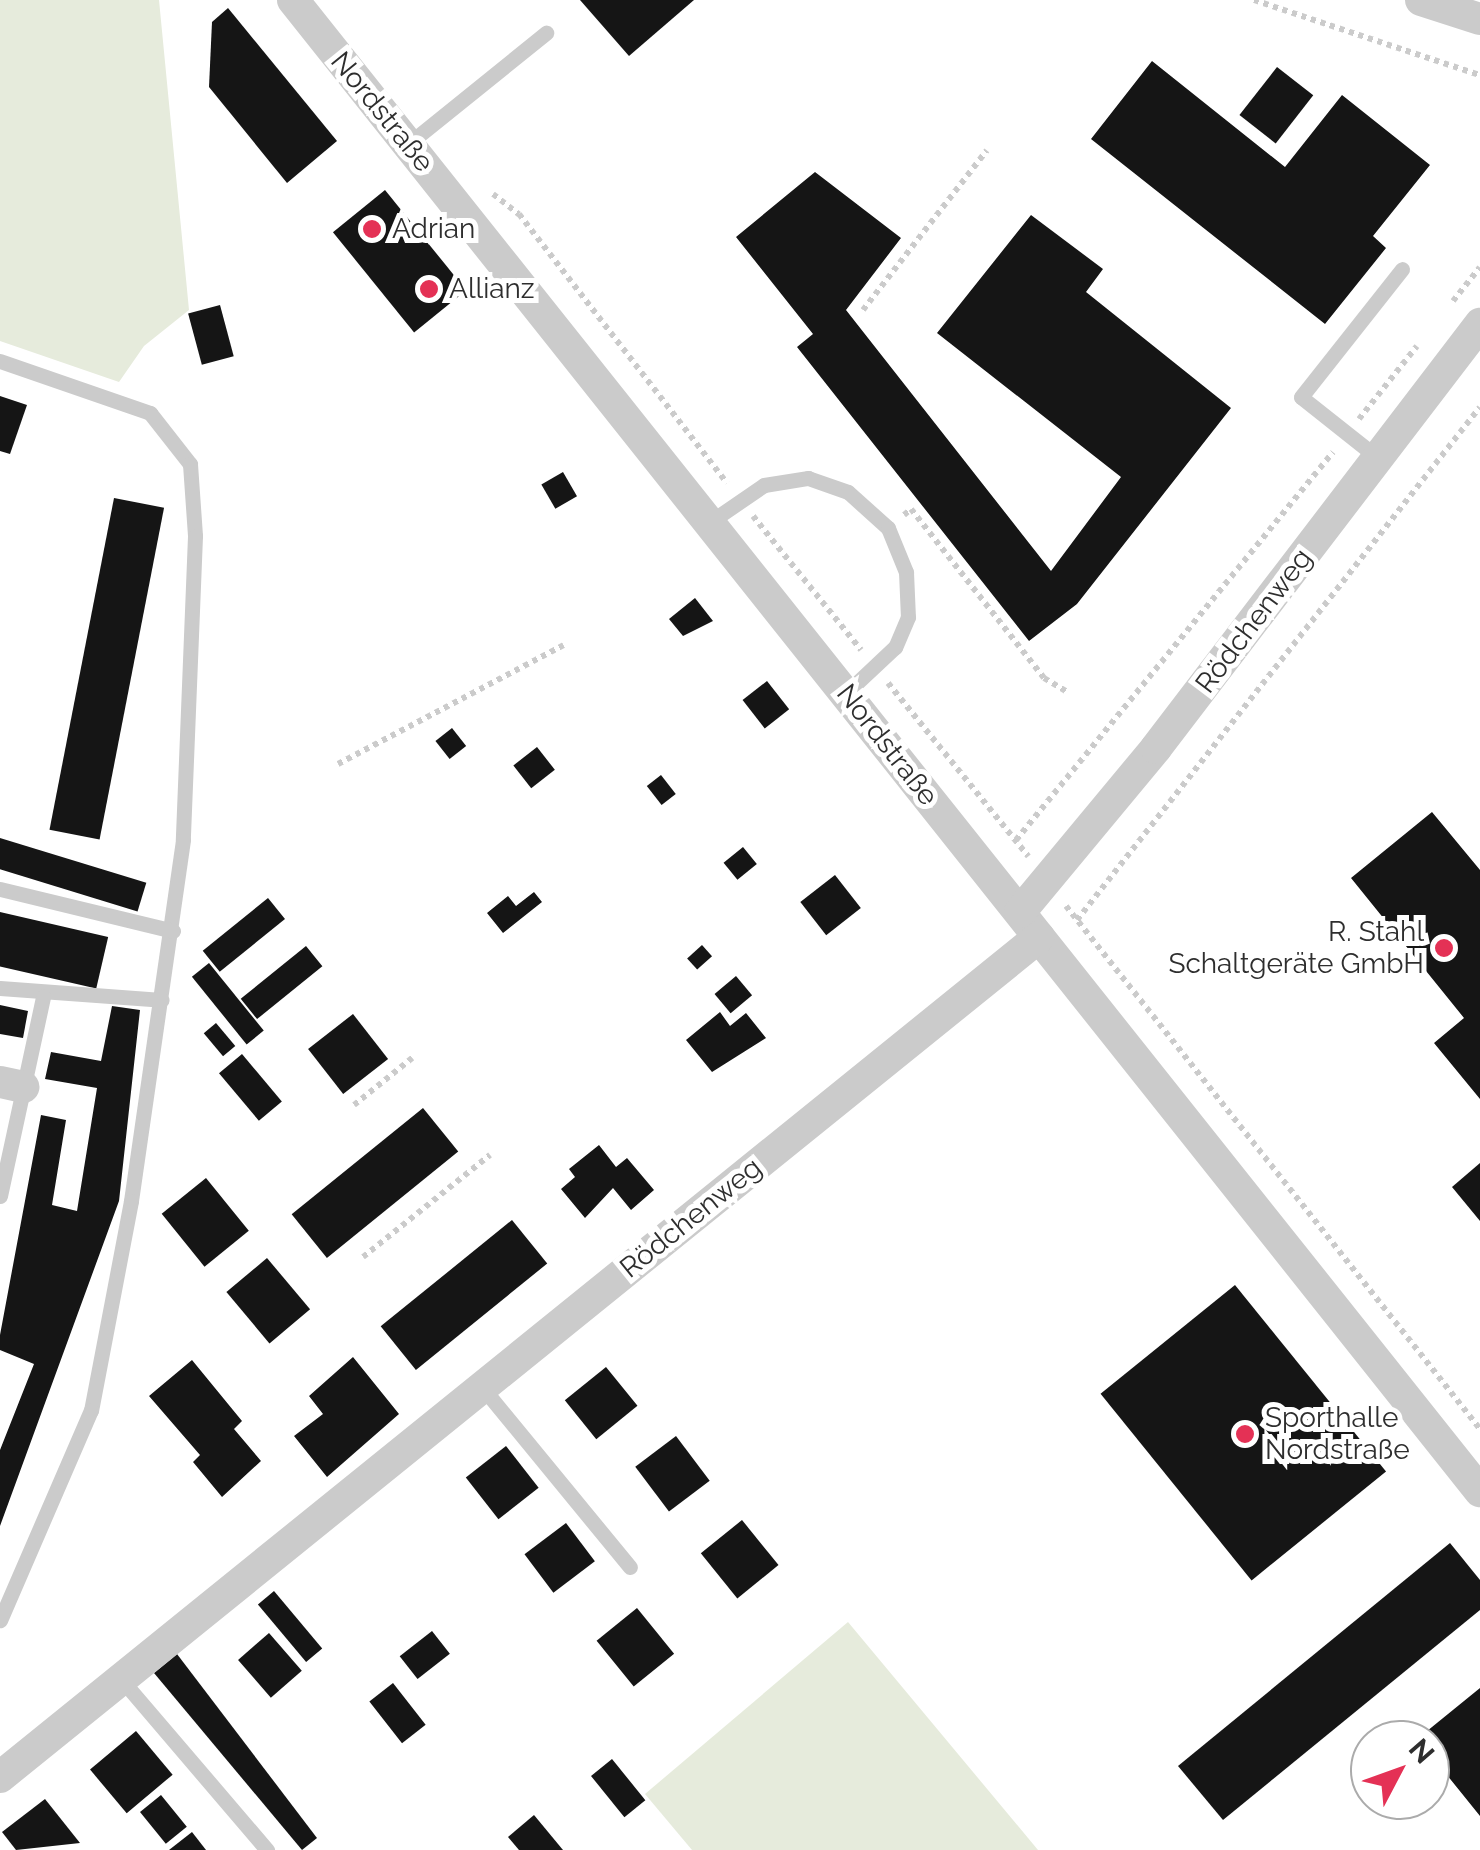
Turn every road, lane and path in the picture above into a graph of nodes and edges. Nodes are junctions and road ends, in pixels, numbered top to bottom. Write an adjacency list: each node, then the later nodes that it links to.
1 (293, 0): 7 (street, Nordstraße)
2 (1254, 0): 6 (path)
3 (1421, 0): 4 (street)
4 (1480, 19)
5 (546, 33): 7 (lane)
6 (1480, 75)
7 (407, 145): 21 (street, Nordstraße)
8 (987, 150): 12 (path)
9 (479, 184): 20 (path)
10 (1480, 267): 13 (path)
11 (1402, 269): 18 (lane)
12 (863, 310)
13 (1444, 313)
14 (1480, 324): 19 (street, Rödchenweg)
15 (1420, 343): 18 (path)
16 (0, 361): 33 (lane)
17 (1480, 407): 31 (path)
18 (1348, 434): 19 (lane); 28 (path)
19 (1378, 458): 29 (street, Rödchenweg)
20 (739, 499): 21 (lane); 22 (lane); 24 (path)
21 (710, 522): 26 (street, Nordstraße)
22 (888, 528): 24 (lane); 25 (path)
23 (564, 645): 27 (path)
24 (876, 668): 26 (lane); 28 (path)
25 (1067, 692)
26 (846, 693): 32 (street, Nordstraße)
27 (338, 764)
28 (1016, 840): 29 (path)
29 (1046, 880): 31 (path); 32 (street, Rödchenweg)
30 (0, 889): 33 (lane)
31 (1077, 920): 44 (path)
32 (1030, 924): 43 (street, Rödchenweg); 45 (street, Nordstraße)
33 (173, 930): 36 (lane)
34 (0, 988): 35 (lane)
35 (43, 997): 36 (lane); 38 (lane)
36 (162, 1000): 47 (lane)
37 (412, 1058): 39 (path)
38 (12, 1085): 41 (lane)
39 (354, 1104)
40 (490, 1155): 42 (path)
41 (0, 1196)
42 (364, 1257)
43 (482, 1387): 46 (lane); 48 (street, Rödchenweg)
44 (1480, 1429)
45 (1480, 1491)
46 (630, 1567)
47 (0, 1620)
48 (121, 1679): 49 (street, Rödchenweg); 50 (lane)
49 (0, 1777)
50 (267, 1850)

